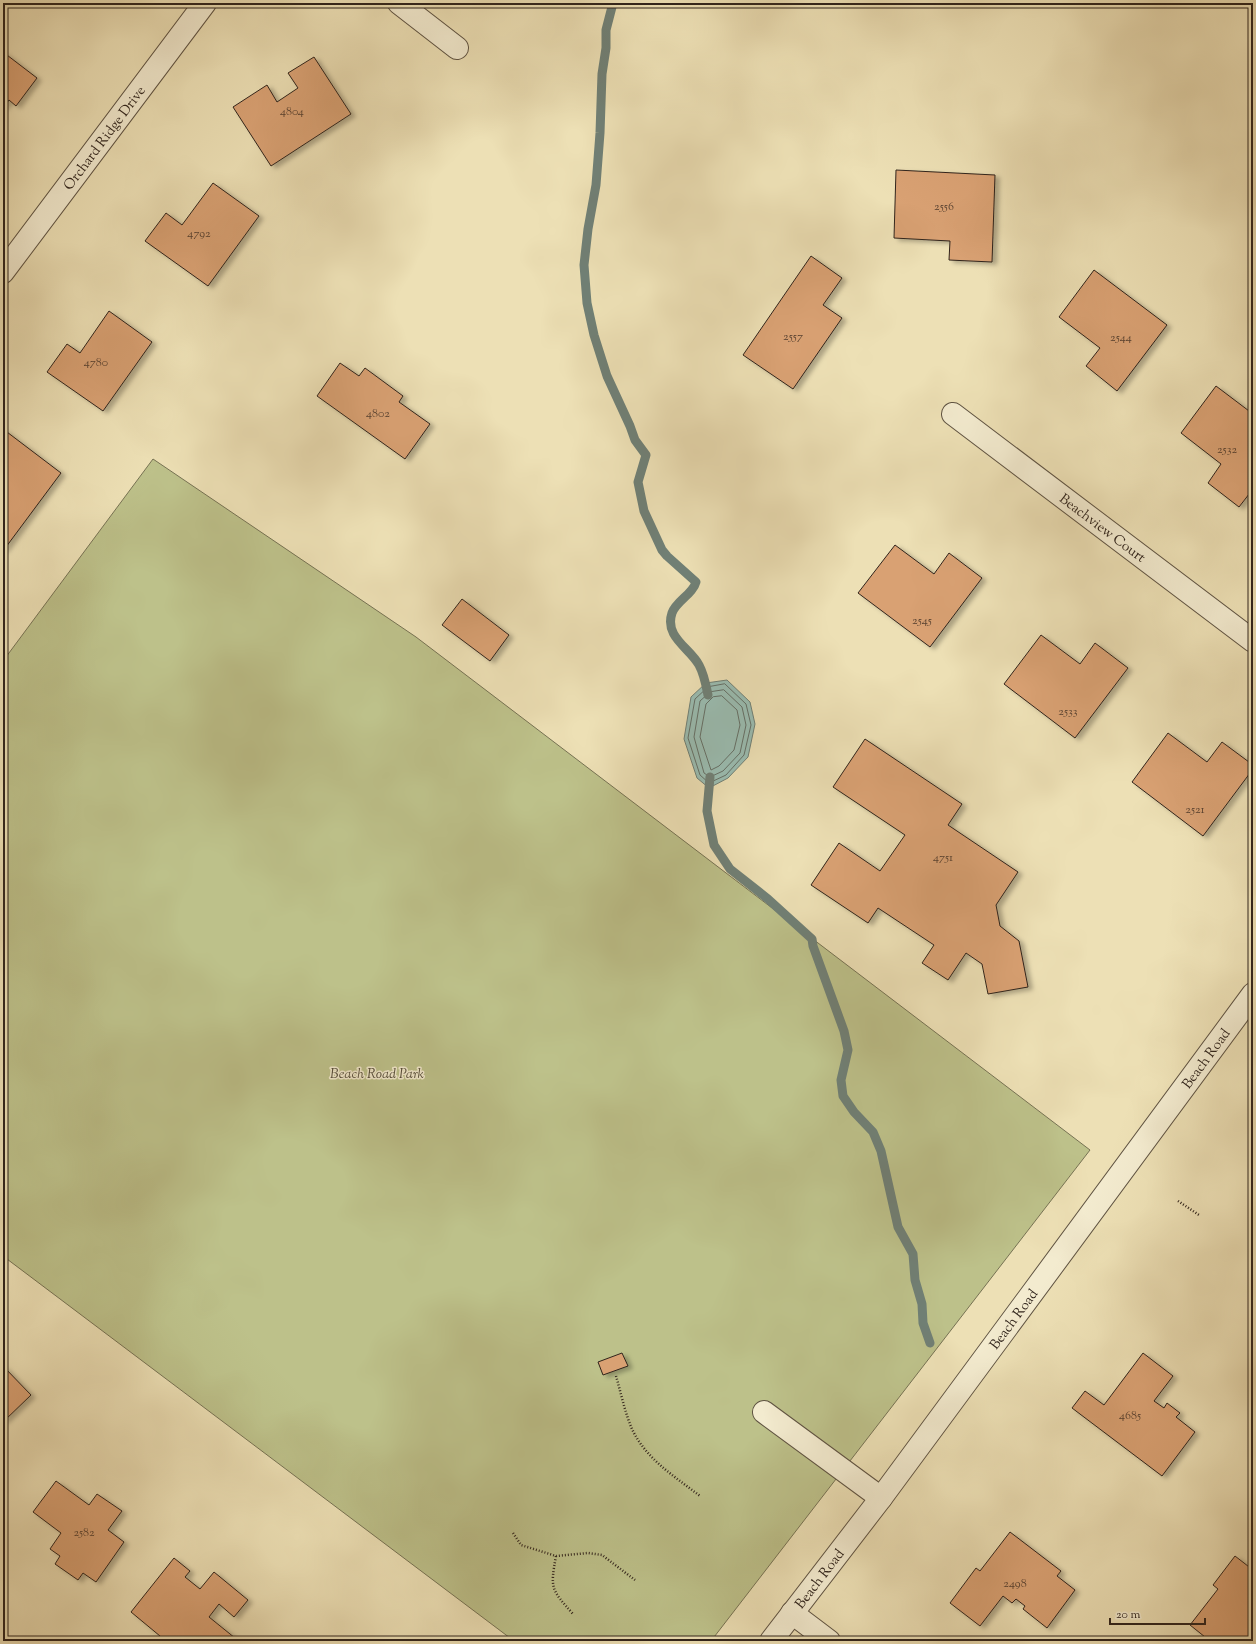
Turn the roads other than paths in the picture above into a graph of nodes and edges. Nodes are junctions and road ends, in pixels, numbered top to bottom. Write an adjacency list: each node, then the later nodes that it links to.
1 (205, 3): 4 (street, Orchard Ridge Drive)
2 (399, 3): 3 (street)
3 (457, 48)
4 (3, 272)
5 (953, 414): 6 (street, Beachview Court)
6 (1253, 641)
7 (1253, 994): 9 (street, Beach Road)
8 (764, 1412): 9 (street)
9 (880, 1498): 10 (street, Beach Road)
10 (792, 1614): 11 (street, Beach Road); 12 (street)
11 (771, 1641)
12 (829, 1641)

